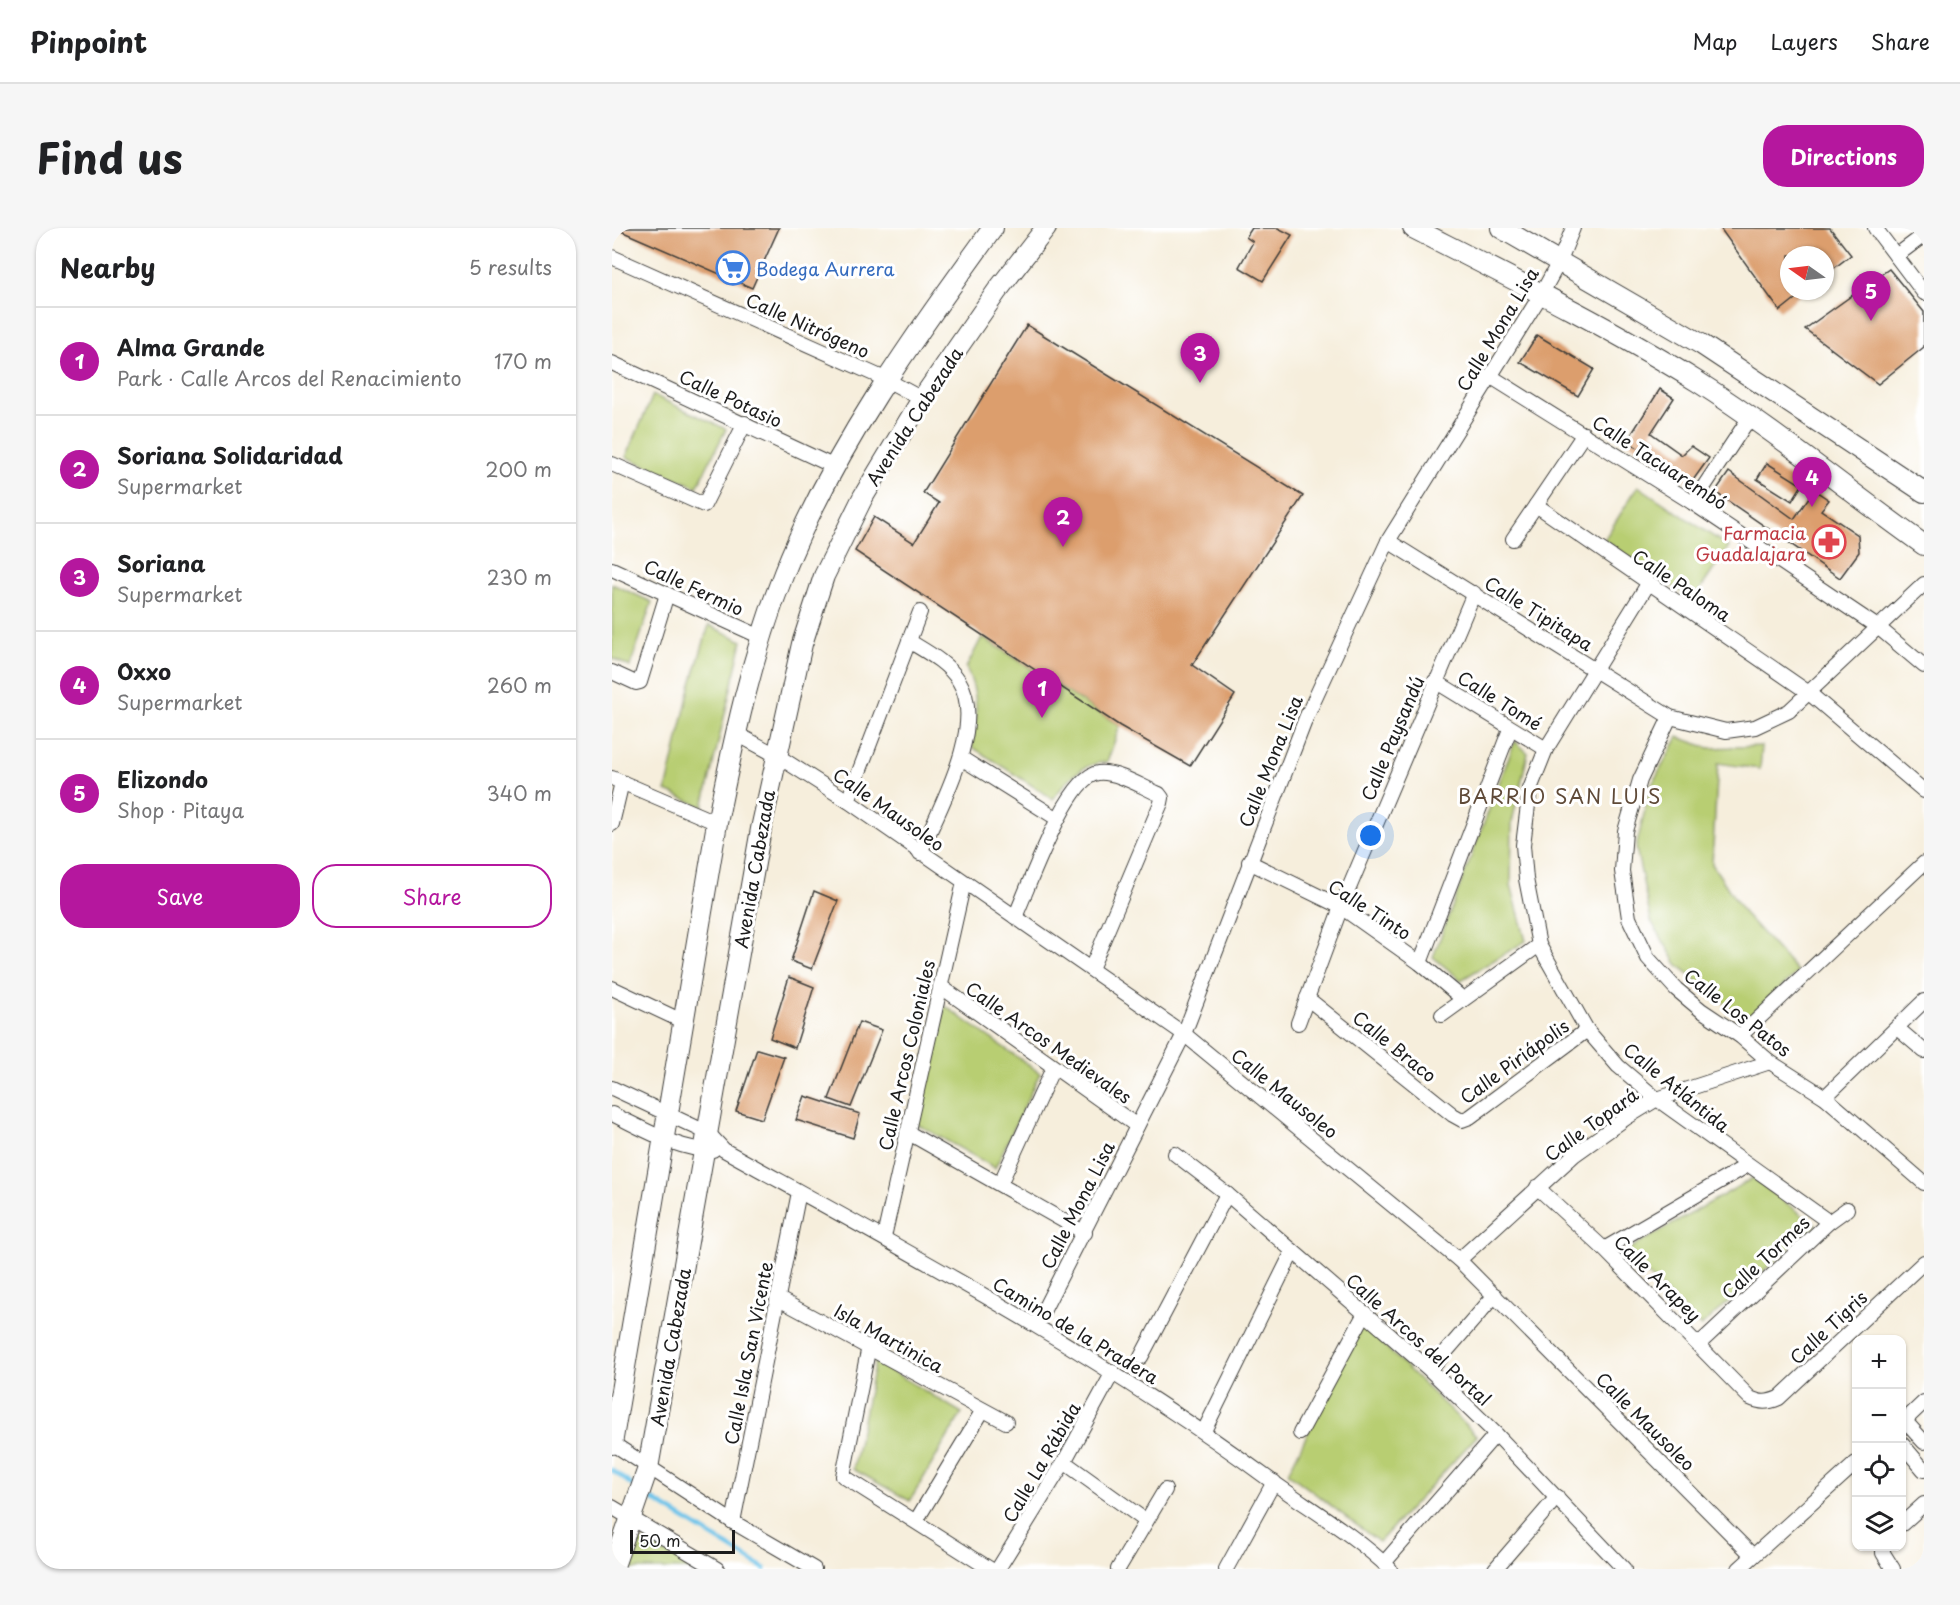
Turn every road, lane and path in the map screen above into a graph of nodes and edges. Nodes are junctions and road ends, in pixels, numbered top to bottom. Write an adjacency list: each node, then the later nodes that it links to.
1 (993, 228): 15 (main road)
2 (1046, 228): 16 (main road, Avenida Cabezada)
3 (1413, 228): 11 (main road)
4 (1501, 228): 10 (main road)
5 (1573, 228): 10 (street, Calle Mona Lisa)
6 (1875, 228): 8 (street)
7 (1924, 235): 8 (street)
8 (1896, 256): 12 (street)
9 (612, 257): 15 (street, Calle Nitrógeno)
10 (1560, 260): 11 (street, Calle Mona Lisa); 22 (main road)
11 (1542, 293): 14 (street, Calle Mona Lisa); 17 (main road)
12 (1924, 293)
13 (612, 363): 18 (street, Calle Potasio)
14 (1490, 376): 19 (street, Calle Tacuarembó); 26 (street, Calle Mona Lisa)
15 (885, 379): 16 (street, Calle Nitrógeno); 21 (main road)
16 (922, 399): 46 (main road, Avenida Cabezada)
17 (1750, 417): 23 (street); 27 (main road)
18 (744, 423): 20 (street); 21 (street, Calle Potasio)
19 (1584, 434): 23 (street, Calle Tacuarembó); 24 (street)
20 (612, 464)
21 (835, 467): 35 (main road)
22 (1924, 492)
23 (1693, 503): 34 (street, Calle Tacuarembó)
24 (1536, 505): 25 (street); 30 (street, Calle Paloma)
25 (1513, 539)
26 (1388, 541): 31 (street, Calle Tipitapa); 55 (street, Calle Mona Lisa)
27 (1924, 545)
28 (612, 569): 32 (street, Calle Fermio)
29 (1924, 584): 34 (street)
30 (1648, 585): 38 (street, Calle Atlántida); 41 (street, Calle Paloma)
31 (1474, 593): 38 (street, Calle Tipitapa); 40 (street, Calle Paysandú)
32 (667, 594): 35 (street, Calle Fermio); 39 (street)
33 (920, 612): 36 (street)
34 (1879, 628): 37 (street, Calle Tacuarembó); 41 (street)
35 (761, 637): 44 (main road)
36 (909, 641): 47 (street); 50 (street)
37 (1924, 666)
38 (1594, 669): 42 (street, Calle Tipitapa); 45 (street, Calle Atlántida)
39 (612, 672)
40 (1435, 681): 43 (street, Calle Tomé); 58 (street, Calle Paysandú)
41 (1809, 693): 42 (street, Calle Tipitapa); 49 (street, Calle Paloma)
42 (1670, 717): 74 (street, Calle Los Patos)
43 (1510, 729): 45 (street, Calle Tomé); 61 (street)
44 (735, 733): 46 (street, Calle Mausoleo); 52 (main road)
45 (1546, 748): 60 (street, Calle Atlántida)
46 (776, 755): 50 (street, Calle Mausoleo); 87 (main road, Avenida Cabezada)
47 (961, 758): 51 (street); 54 (street)
48 (617, 780): 52 (street); 53 (street)
49 (1924, 791)
50 (848, 801): 54 (street, Calle Mausoleo)
51 (1058, 819): 59 (street); 62 (street)
52 (717, 823): 69 (main road)
53 (612, 824)
54 (920, 853): 57 (street, Calle Mausoleo)
55 (1249, 862): 58 (street, Calle Tinto); 73 (street, Calle Mona Lisa)
56 (1924, 863): 74 (street)
57 (964, 882): 59 (street, Calle Mausoleo); 63 (street, Calle Arcos Coloniales)
58 (1341, 907): 61 (street, Calle Tinto); 65 (street, Calle Paysandú)
59 (1016, 918): 62 (street, Calle Mausoleo)
60 (1539, 945): 66 (street); 72 (street, Calle Atlántida)
61 (1420, 963): 66 (street, Calle Tinto)
62 (1091, 969): 73 (street, Calle Mausoleo)
63 (940, 986): 77 (street, Calle Arcos Medievales); 85 (street, Calle Arcos Coloniales)
64 (612, 988): 69 (street)
65 (1307, 999): 70 (street, Calle Paysandú); 83 (street, Calle Braco)
66 (1463, 999): 68 (street)
67 (1924, 1001): 71 (street)
68 (1442, 1015)
69 (682, 1021): 82 (main road)
70 (1298, 1023)
71 (1897, 1028): 75 (street); 79 (street)
72 (1587, 1030): 80 (street, Calle Atlántida); 83 (street, Calle Piriápolis)
73 (1184, 1034): 84 (street, Calle Mona Lisa); 101 (street, Calle Mausoleo)
74 (1740, 1036): 76 (street, Calle Los Patos)
75 (1924, 1051)
76 (1770, 1062): 79 (street, Calle Los Patos); 80 (street, Calle Topará)
77 (1053, 1068): 84 (street, Calle Arcos Medievales); 91 (street)
78 (612, 1088): 82 (street, Camino de la Pradera)
79 (1825, 1097): 90 (street, Calle Los Patos)
80 (1658, 1099): 89 (street, Calle Atlántida); 92 (street, Calle Topará)
81 (612, 1114): 86 (street, Camino de la Pradera)
82 (666, 1114): 86 (main road); 87 (street, Camino de la Pradera)
83 (1462, 1120)
84 (1137, 1126): 97 (street, Calle Mona Lisa)
85 (907, 1132): 91 (street); 98 (street, Calle Arcos Coloniales)
86 (663, 1138): 87 (street, Camino de la Pradera); 122 (main road)
87 (712, 1144): 93 (street, Camino de la Pradera); 127 (main road, Avenida Cabezada)
88 (1175, 1154): 94 (street, Calle Arcos del Portal)
89 (1748, 1165): 96 (street, Calle Atlántida); 99 (street)
90 (1924, 1183)
91 (1000, 1184): 97 (street)
92 (1537, 1187): 99 (street, Calle Arapey); 101 (street, Calle Topará)
93 (799, 1192): 98 (street, Camino de la Pradera); 104 (street, Calle Isla San Vicente)
94 (1227, 1194): 100 (street, Calle Arcos del Portal); 109 (street)
95 (1847, 1209): 96 (street, Calle Tormes)
96 (1829, 1222): 107 (street, Calle Tormes)
97 (1085, 1233): 106 (street, Calle Mona Lisa)
98 (884, 1237): 106 (street, Camino de la Pradera)
99 (1604, 1249): 107 (street, Calle Arapey)
100 (1293, 1251): 105 (street, Calle Arcos del Portal); 118 (street)
101 (1459, 1260): 103 (street, Calle Mausoleo)
102 (1924, 1262): 112 (street, Calle Tigris)
103 (1495, 1295): 110 (street); 139 (street, Calle Mausoleo)
104 (777, 1298): 108 (street, Isla Martinica); 137 (street, Calle Isla San Vicente)
105 (1365, 1313): 110 (street, Calle Arcos del Portal); 119 (street)
106 (1036, 1325): 111 (street, Camino de la Pradera)
107 (1699, 1344): 112 (street, Calle Arapey)
108 (869, 1346): 114 (street, Isla Martinica); 135 (street)
109 (1141, 1357)
110 (1430, 1370): 120 (street, Calle Arcos del Portal)
111 (1113, 1372): 118 (street, Camino de la Pradera); 124 (street, Calle La Rábida)
112 (1750, 1398)
113 (1924, 1402): 115 (street)
114 (983, 1410): 116 (street, Isla Martinica); 135 (street)
115 (1906, 1419)
116 (1006, 1422)
117 (1906, 1425): 121 (street)
118 (1204, 1431): 128 (street, Camino de la Pradera)
119 (1300, 1433)
120 (1496, 1434): 130 (street, Calle Arcos del Portal); 140 (street)
121 (1924, 1442)
122 (612, 1444): 127 (street)
123 (1906, 1449): 126 (street)
124 (1064, 1462): 136 (street); 146 (street, Calle La Rábida)
125 (1852, 1466): 139 (street)
126 (1924, 1470)
127 (647, 1474): 133 (main road, Avenida Cabezada); 137 (street)
128 (1274, 1482): 140 (street, Camino de la Pradera); 148 (street)
129 (1165, 1490): 136 (street)
130 (1557, 1497): 141 (street, Calle Arcos del Portal); 149 (street)
131 (1924, 1504): 134 (street)
132 (612, 1507): 133 (street)
133 (634, 1514): 142 (main road, Avenida Cabezada); 143 (street)
134 (1906, 1520)
135 (916, 1521): 145 (street)
136 (1146, 1521): 147 (street)
137 (733, 1522): 144 (street)
138 (1883, 1551): 151 (street)
139 (1752, 1555): 150 (street)
140 (1387, 1566)
141 (1616, 1566)
142 (613, 1569)
143 (717, 1569)
144 (814, 1569)
145 (990, 1569)
146 (998, 1569)
147 (1118, 1569)
148 (1226, 1569)
149 (1495, 1569)
150 (1739, 1569)
151 (1893, 1569)

